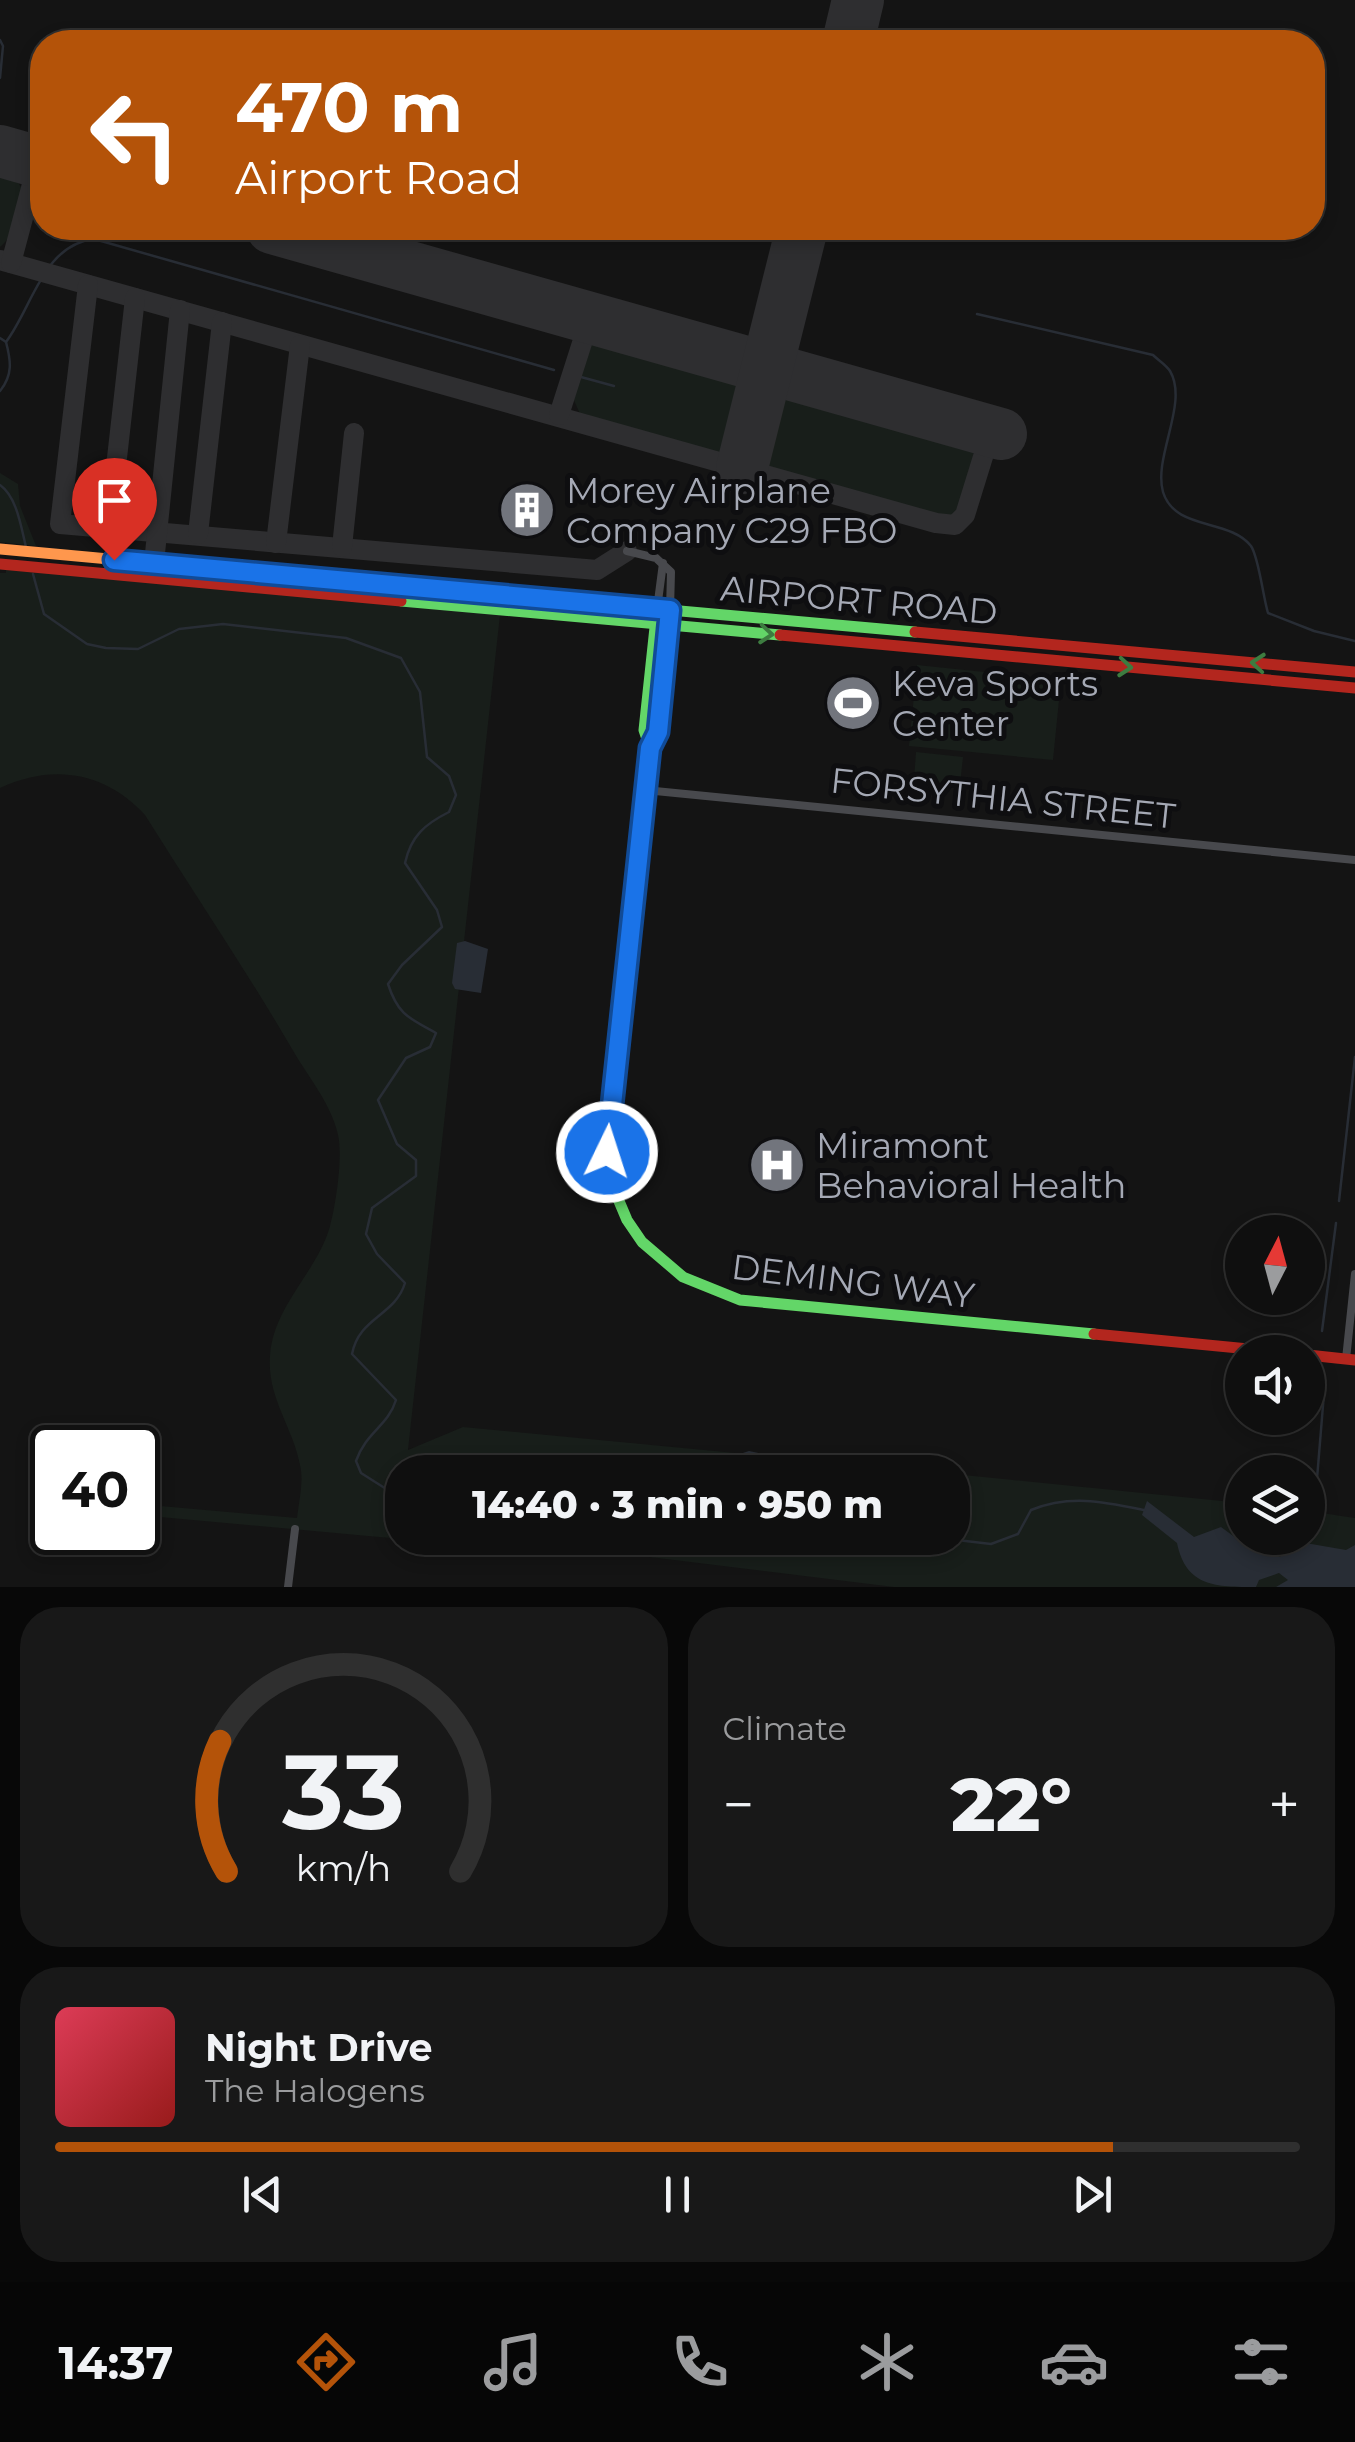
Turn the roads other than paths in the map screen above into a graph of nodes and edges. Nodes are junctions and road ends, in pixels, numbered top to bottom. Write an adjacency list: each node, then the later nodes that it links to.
1 (4, 549): 4 (street, AIRPORT ROAD)
2 (627, 551): 4 (street)
3 (6, 565): 5 (street, AIRPORT ROAD)
4 (664, 610): 5 (street, DEMING WAY); 6 (street, AIRPORT ROAD, one-way to 4)
5 (662, 624): 7 (street, AIRPORT ROAD, one-way to 7); 8 (street, DEMING WAY)
6 (1355, 672)
7 (1355, 688)
8 (646, 790): 9 (street, FORSYTHIA STREET); 11 (street, DEMING WAY)
9 (1355, 860)
10 (1355, 1274): 13 (street)
11 (1225, 1347)
12 (1325, 1357): 13 (street)
13 (1350, 1359)
14 (295, 1529): 15 (street)
15 (288, 1587)

